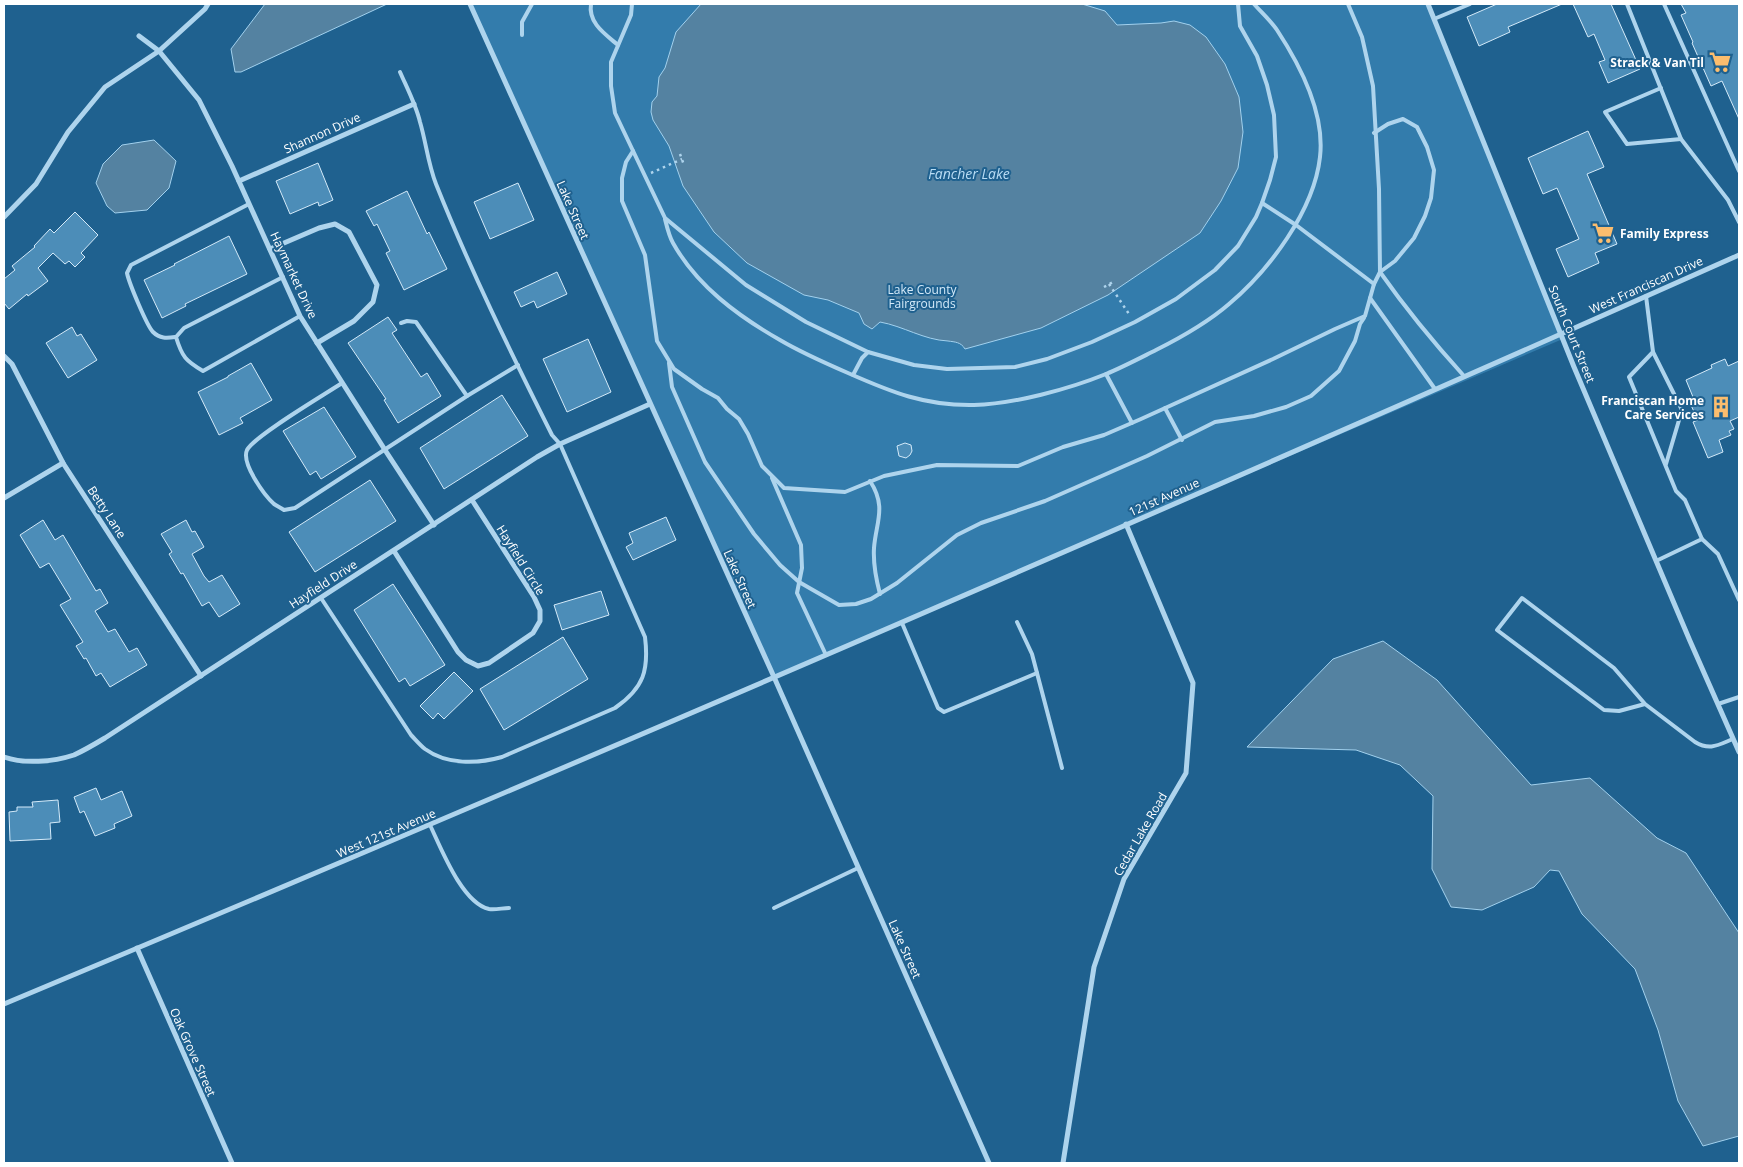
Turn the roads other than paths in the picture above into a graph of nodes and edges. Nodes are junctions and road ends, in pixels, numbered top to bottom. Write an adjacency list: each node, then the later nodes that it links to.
1 (208, 4): 17 (street)
2 (470, 4): 56 (street, Lake Street)
3 (532, 4): 14 (lane)
4 (591, 4): 16 (lane)
5 (632, 4): 16 (lane)
6 (1238, 4): 26 (lane)
7 (1254, 4): 31 (lane)
8 (1348, 4): 21 (lane)
9 (1428, 4): 13 (street, South Court Street)
10 (1470, 4): 13 (lane)
11 (1627, 4): 19 (lane)
12 (1664, 4): 24 (lane)
13 (1434, 19): 42 (street, South Court Street)
14 (522, 35)
15 (139, 36): 17 (street, Haymarket Drive)
16 (618, 45): 23 (lane)
17 (159, 51): 25 (street, Haymarket Drive); 28 (street)
18 (400, 72): 20 (lane)
19 (1661, 88): 22 (lane); 22 (lane)
20 (414, 104): 25 (street, Shannon Drive); 49 (lane)
21 (1374, 133): 34 (lane); 34 (lane)
22 (1681, 139): 30 (lane)
23 (633, 151): 29 (lane); 48 (lane)
24 (1739, 171)
25 (238, 180): 27 (street, Haymarket Drive)
26 (1262, 203): 31 (lane); 45 (lane)
27 (250, 204): 32 (street, Haymarket Drive); 43 (lane)
28 (4, 216)
29 (665, 218): 45 (lane); 51 (lane)
30 (1739, 222)
31 (1296, 224): 36 (lane); 50 (lane)
32 (270, 249): 35 (street, Haymarket Drive); 44 (street)
33 (1739, 254): 37 (street, West Franciscan Drive)
34 (1380, 272): 36 (lane); 52 (lane)
35 (283, 277): 39 (street, Haymarket Drive); 43 (lane)
36 (1374, 284): 38 (lane)
37 (1646, 296): 42 (street, West Franciscan Drive); 46 (lane)
38 (1370, 298): 40 (lane); 54 (lane)
39 (300, 316): 43 (lane); 44 (street, Haymarket Drive)
40 (1364, 316): 57 (lane); 59 (lane)
41 (401, 323): 55 (lane)
42 (1561, 334): 52 (street, 121st Avenue); 72 (street, South Court Street)
43 (176, 337)
44 (317, 343): 53 (street, Haymarket Drive)
45 (868, 352): 51 (lane)
46 (1653, 352): 63 (lane); 63 (lane)
47 (4, 356): 62 (street, Betty Lane)
48 (669, 360): 64 (lane); 73 (lane)
49 (518, 365): 55 (lane); 60 (lane)
50 (1106, 374): 51 (lane); 58 (lane)
51 (853, 375)
52 (1464, 376): 54 (street, 121st Avenue)
53 (342, 383): 61 (street, Haymarket Drive); 61 (lane)
54 (1434, 389): 69 (street, 121st Avenue)
55 (467, 396): 61 (lane)
56 (650, 404): 60 (street, Hayfield Drive); 82 (street, Lake Street)
57 (1165, 408): 58 (lane); 59 (lane)
58 (1132, 423): 65 (lane)
59 (1182, 440): 74 (lane)
60 (560, 444): 67 (street, Hayfield Drive); 75 (lane)
61 (385, 450): 68 (street, Haymarket Drive)
62 (63, 463): 66 (street); 81 (street, Betty Lane)
63 (1666, 464): 70 (lane)
64 (771, 476): 65 (lane); 73 (lane)
65 (870, 481): 74 (lane)
66 (4, 498)
67 (472, 500): 68 (street, Hayfield Drive); 71 (street, Hayfield Circle)
68 (434, 524): 71 (street, Hayfield Drive)
69 (1126, 524): 78 (street, 121st Avenue); 98 (street, Cedar Lake Road)
70 (1702, 539): 72 (lane); 76 (lane)
71 (394, 551): 75 (street, Hayfield Drive)
72 (1656, 561): 85 (street, South Court Street)
73 (799, 582): 74 (lane); 79 (lane)
74 (880, 594)
75 (321, 598): 81 (street, Hayfield Drive)
76 (1739, 600)
77 (1017, 622): 80 (lane)
78 (902, 623): 79 (street, 121st Avenue); 80 (lane)
79 (826, 655): 82 (street, 121st Avenue)
80 (1037, 673): 89 (lane)
81 (201, 676): 88 (street, Hayfield Drive)
82 (774, 678): 90 (street, West 121st Avenue); 91 (street, Lake Street)
83 (1739, 697): 85 (lane)
84 (1644, 704): 84 (lane); 86 (lane)
85 (1718, 704): 86 (street, South Court Street)
86 (1733, 739): 87 (street, South Court Street)
87 (1739, 752)
88 (4, 756)
89 (1062, 768)
90 (430, 825): 92 (lane); 94 (street, West 121st Avenue)
91 (858, 868): 93 (lane); 97 (street, Lake Street)
92 (509, 908)
93 (774, 908)
94 (138, 948): 95 (street, West 121st Avenue); 96 (street, Oak Grove Street)
95 (4, 1004)
96 (232, 1163)
97 (989, 1163)
98 (1063, 1163)

